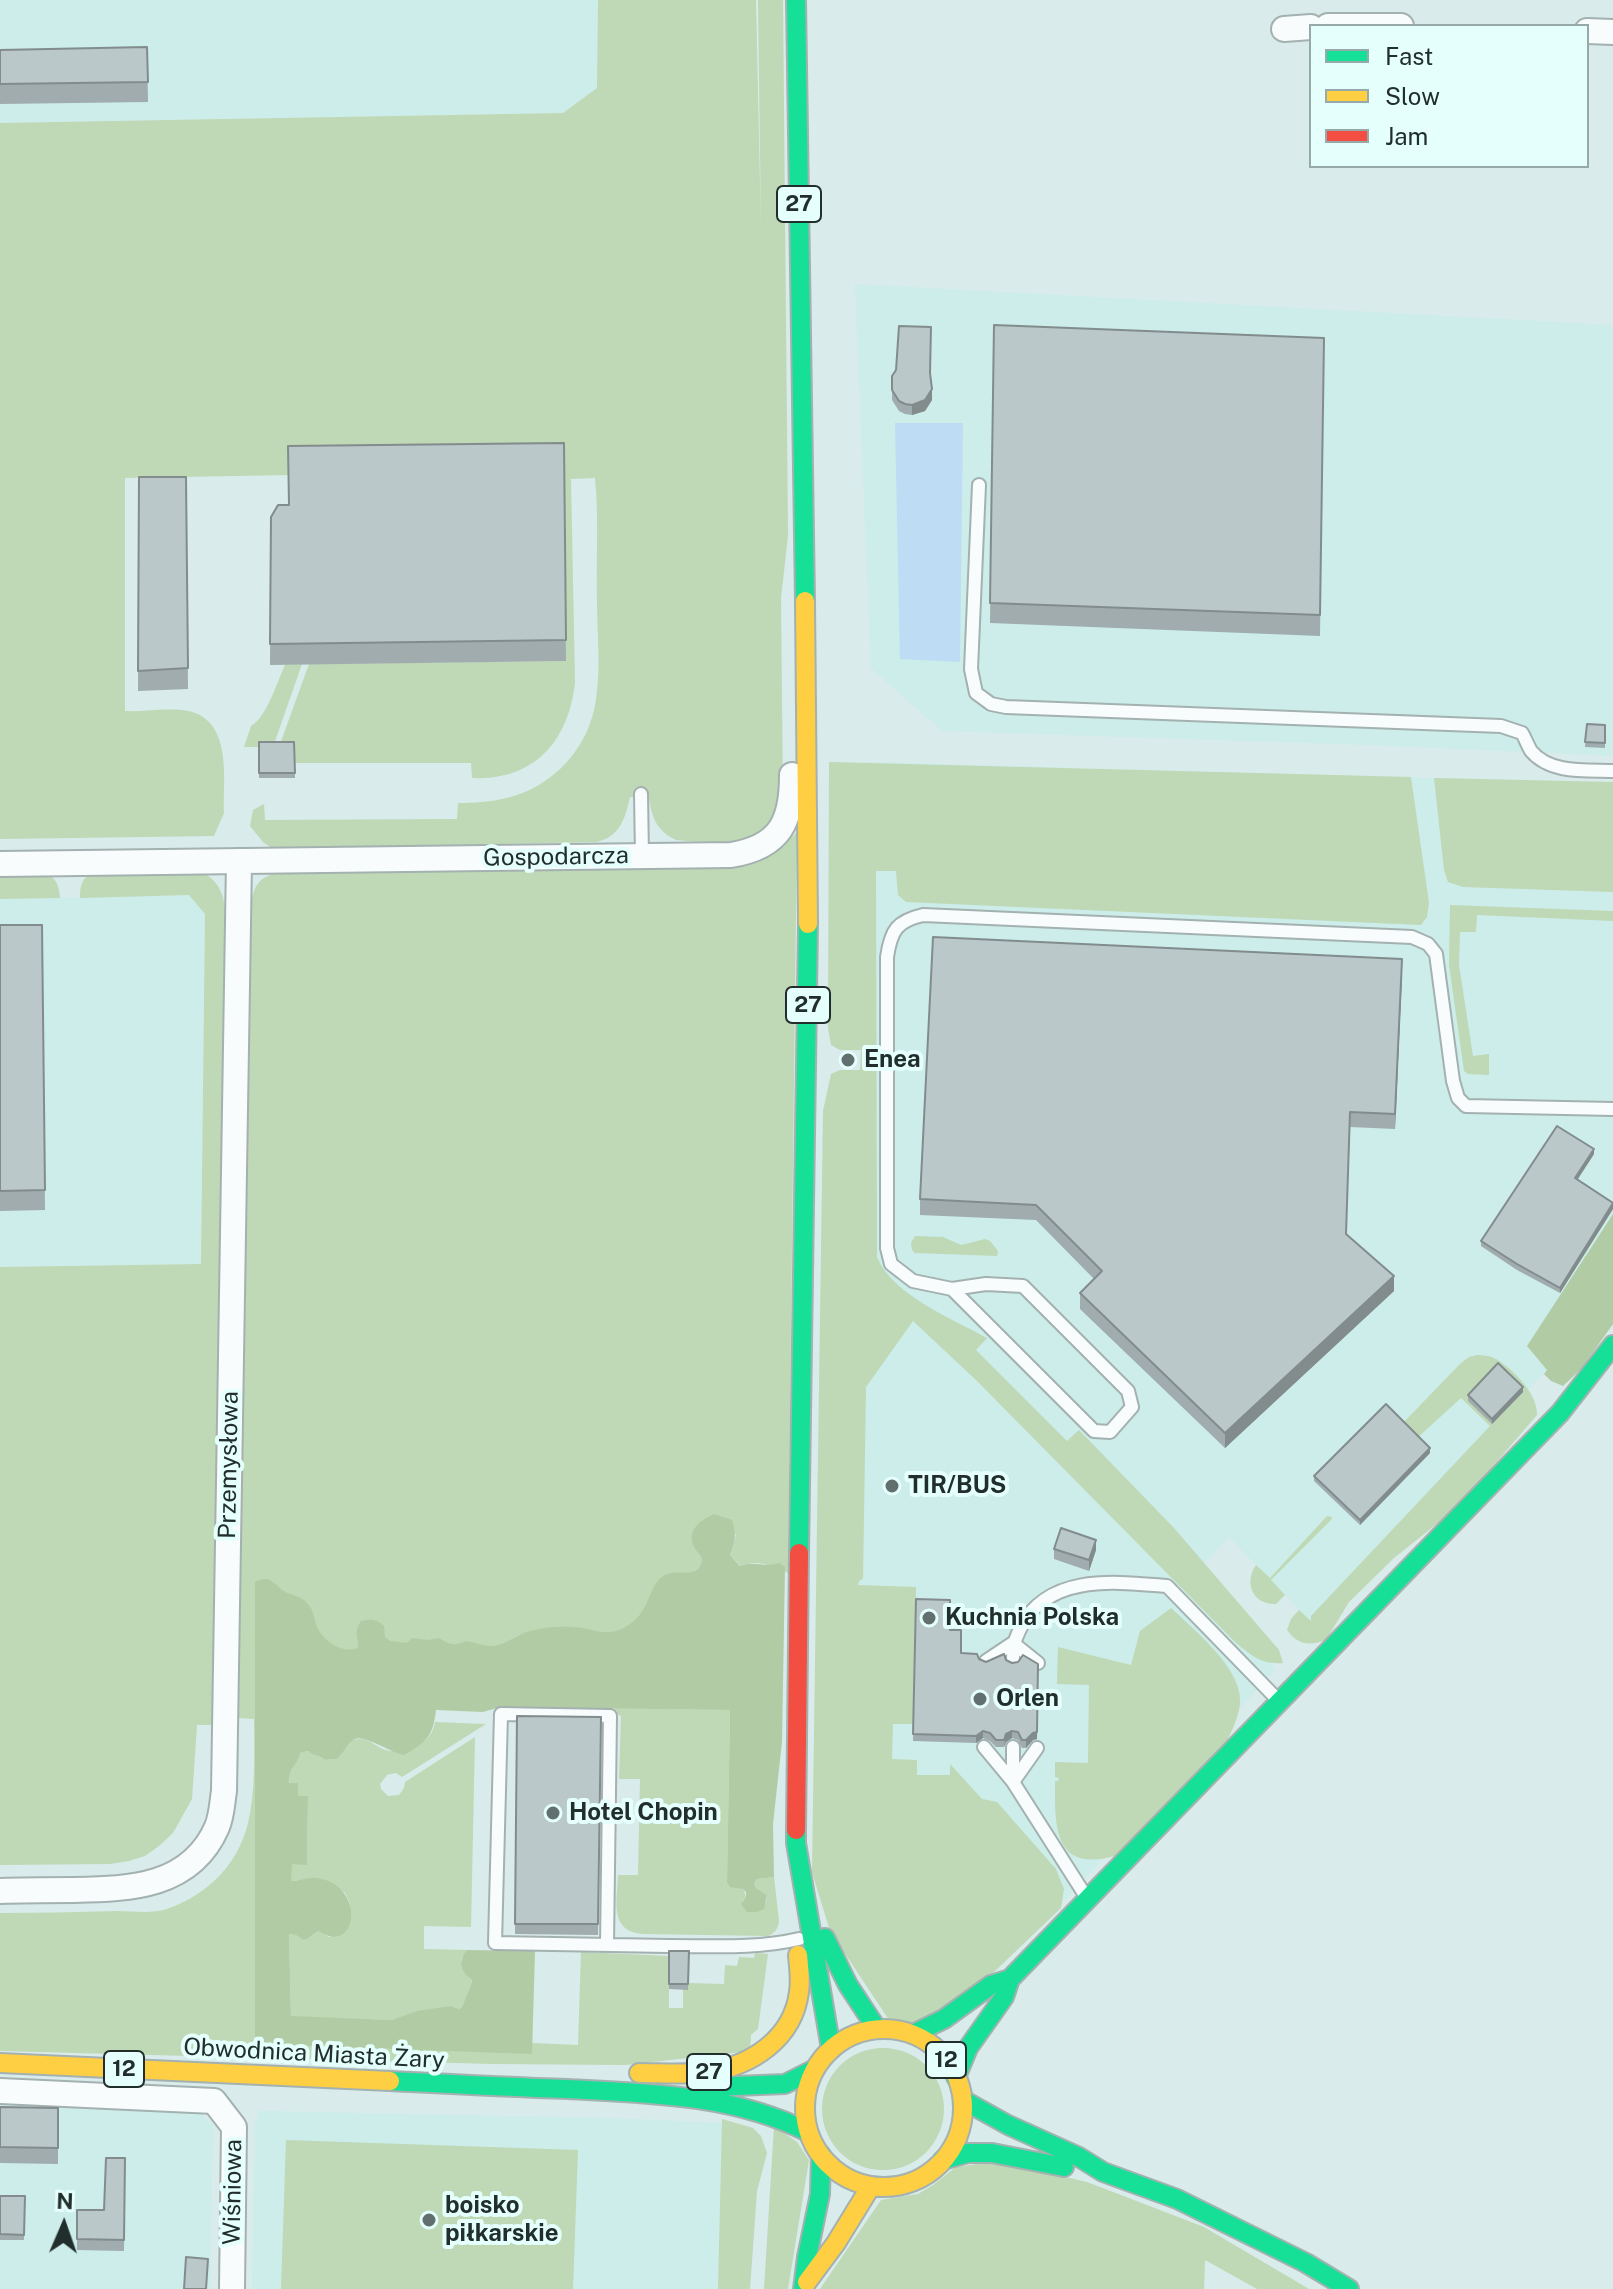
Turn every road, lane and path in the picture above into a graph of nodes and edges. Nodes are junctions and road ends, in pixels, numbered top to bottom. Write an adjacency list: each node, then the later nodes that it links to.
1 (796, 0): 7 (main road, 27)
2 (1309, 27): 3 (street)
3 (1284, 29)
4 (1589, 31): 5 (street)
5 (1613, 32)
6 (979, 485): 8 (lane)
7 (803, 510): 10 (street, Gospodarcza); 21 (main road, 27)
8 (1613, 771)
9 (641, 794): 10 (lane)
10 (642, 856): 11 (street, Gospodarcza)
11 (239, 861): 12 (street, Gospodarcza); 28 (street, Przemysłowa)
12 (0, 864)
13 (1613, 1109): 14 (lane)
14 (952, 1289): 14 (lane)
15 (1613, 1345): 20 (main road)
16 (1013, 1643): 17 (lane); 18 (lane); 19 (lane); 20 (lane)
17 (986, 1661)
18 (1013, 1662)
19 (1038, 1663)
20 (1280, 1702): 29 (main road)
21 (796, 1719): 26 (main road, 27); 27 (main road, 27)
22 (984, 1747): 25 (lane)
23 (1013, 1747): 25 (lane)
24 (1037, 1748): 25 (lane)
25 (1013, 1782): 29 (lane)
26 (781, 1865)
27 (794, 1890): 30 (main road, 27); 30 (main road, 27)
28 (0, 1891)
29 (1088, 1899): 32 (main road)
30 (810, 1936): 31 (lane); 33 (main road, 27); 35 (main road, 27); 39 (main road, 27)
31 (607, 1945): 31 (lane)
32 (1010, 1979): 34 (main road); 40 (main road)
33 (877, 2029): 34 (main road, 12); 35 (main road, 12)
34 (913, 2034): 40 (main road, 12)
35 (831, 2049): 37 (main road, 12)
36 (0, 2063): 41 (main road, Obwodnica Miasta Żary / 12)
37 (815, 2069): 43 (main road, 12); 45 (main road, 12)
38 (590, 2072): 41 (main road)
39 (622, 2073)
40 (956, 2077): 44 (main road, 12)
41 (352, 2081): 43 (main road, Obwodnica Miasta Żary / 12)
42 (0, 2091): 51 (street, Wiśniowa)
43 (625, 2092): 45 (main road, 12)
44 (963, 2100): 47 (main road, 12); 48 (main road, 12)
45 (808, 2132): 46 (main road, 12)
46 (821, 2155): 49 (main road, 12); 50 (main road)
47 (943, 2160): 48 (main road, 12); 49 (main road, 12)
48 (1103, 2172): 52 (main road, 12)
49 (871, 2186): 50 (main road)
50 (804, 2287)
51 (232, 2289)
52 (1349, 2289)

